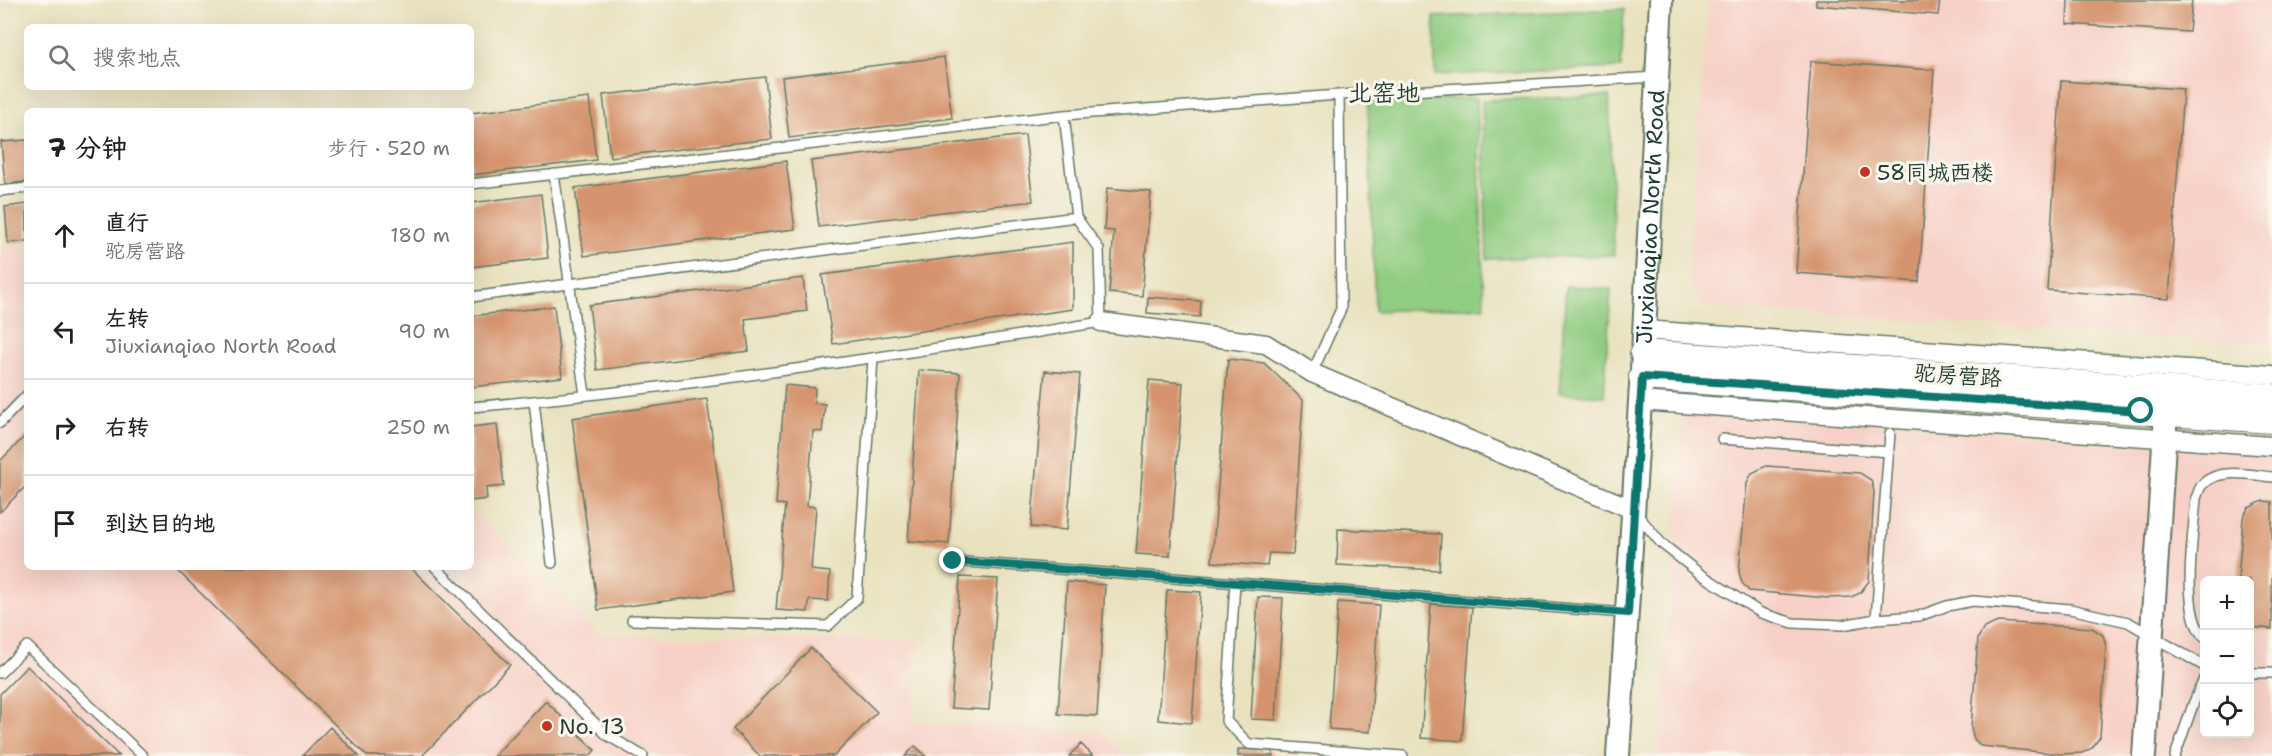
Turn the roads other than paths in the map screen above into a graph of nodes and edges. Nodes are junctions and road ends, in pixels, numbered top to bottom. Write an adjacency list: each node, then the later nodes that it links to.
1 (1661, 0): 2 (street, Jiuxianqiao North Road)
2 (1657, 76): 3 (lane); 14 (street, Jiuxianqiao North Road)
3 (1339, 95): 4 (lane); 15 (lane)
4 (1064, 115): 5 (lane); 9 (lane)
5 (554, 174): 6 (lane); 10 (lane)
6 (474, 184)
7 (24, 188): 8 (lane)
8 (0, 191)
9 (1076, 217): 10 (lane); 12 (lane)
10 (571, 284): 11 (lane); 17 (lane)
11 (474, 297)
12 (1101, 322): 13 (lane); 15 (street)
13 (873, 358): 17 (lane); 38 (lane)
14 (1643, 365): 16 (street); 19 (main road, 驼房营路); 22 (main road, 驼房营路); 26 (street); 31 (street, Jiuxianqiao North Road)
15 (1312, 373): 31 (street)
16 (2272, 375)
17 (585, 395): 20 (lane)
18 (24, 398): 24 (lane)
19 (2272, 398)
20 (534, 401): 21 (lane); 33 (lane)
21 (474, 407)
22 (2166, 413): 23 (main road, 驼房营路); 26 (street)
23 (2272, 420)
24 (0, 423)
25 (1890, 433): 29 (lane)
26 (2165, 438): 28 (street); 40 (street)
27 (1722, 439): 29 (lane)
28 (2272, 446)
29 (1888, 452): 37 (lane)
30 (2272, 477): 39 (lane)
31 (1634, 510): 36 (street, Jiuxianqiao North Road); 37 (lane)
32 (953, 561): 35 (lane)
33 (552, 563)
34 (438, 570): 47 (lane)
35 (1235, 583): 36 (lane); 48 (lane)
36 (1628, 613): 49 (street, Jiuxianqiao North Road)
37 (1876, 619): 40 (lane)
38 (632, 620)
39 (2200, 631)
40 (2152, 636): 41 (lane); 50 (street)
41 (2200, 663)
42 (0, 673): 46 (lane)
43 (2272, 673): 44 (lane)
44 (2254, 674)
45 (2203, 684): 51 (lane)
46 (142, 756)
47 (643, 756)
48 (1403, 756)
49 (1618, 756)
50 (2144, 756)
51 (2175, 756)

